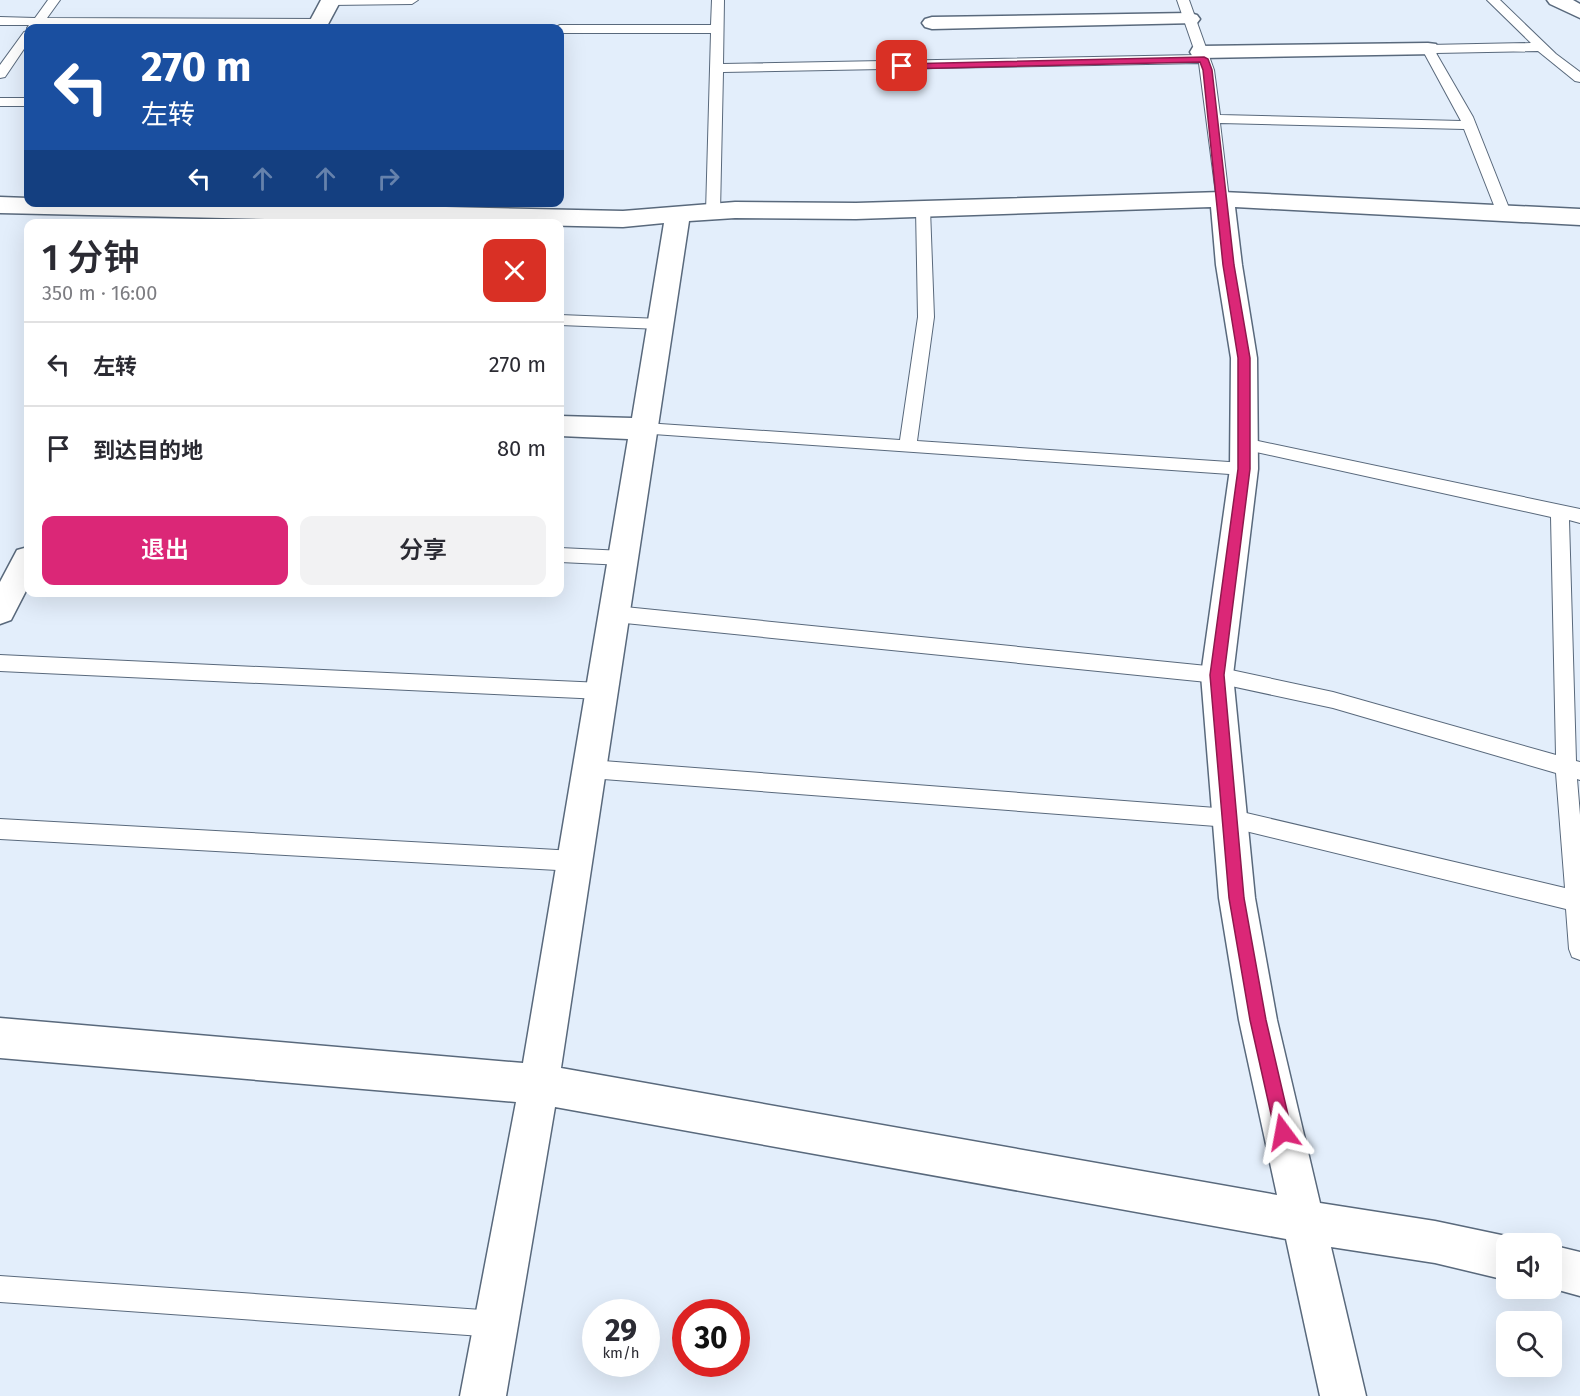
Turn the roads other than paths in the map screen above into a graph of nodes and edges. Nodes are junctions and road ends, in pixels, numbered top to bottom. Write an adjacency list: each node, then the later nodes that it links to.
1 (54, 0): 12 (lane)
2 (331, 0): 3 (lane); 13 (street)
3 (412, 0)
4 (718, 0): 14 (lane)
5 (1493, 0): 17 (lane)
6 (1557, 0): 8 (street)
7 (1187, 10): 10 (street); 19 (lane)
8 (1580, 12)
9 (0, 21): 11 (lane)
10 (932, 23)
11 (27, 24)
12 (37, 24)
13 (318, 24)
14 (718, 28): 15 (lane); 20 (lane)
15 (564, 29)
16 (24, 41): 21 (lane)
17 (1541, 46): 18 (lane); 22 (lane)
18 (1428, 49): 19 (street); 26 (lane)
19 (1203, 56): 20 (lane); 25 (lane)
20 (717, 68): 36 (lane)
21 (0, 74)
22 (1580, 78)
23 (0, 102): 24 (lane)
24 (24, 102)
25 (1213, 119): 26 (lane); 29 (lane)
26 (1469, 125): 37 (lane)
27 (0, 198): 28 (street)
28 (24, 198)
29 (1222, 199): 34 (street); 37 (street); 45 (street)
30 (0, 205): 31 (street)
31 (24, 206)
32 (62, 207): 35 (street)
33 (464, 207): 38 (street)
34 (923, 209): 36 (street); 44 (lane)
35 (217, 212): 38 (street)
36 (713, 212): 38 (street)
37 (1504, 213): 39 (street)
38 (678, 215): 41 (street)
39 (1580, 217)
40 (564, 320): 41 (lane)
41 (661, 324): 43 (street)
42 (564, 426): 43 (street)
43 (645, 429): 44 (lane); 49 (street)
44 (908, 446): 45 (lane)
45 (1244, 457): 46 (lane); 54 (street)
46 (1560, 512): 47 (lane); 57 (lane)
47 (1580, 516)
48 (564, 555): 49 (lane)
49 (624, 558): 52 (street)
50 (24, 566): 51 (street)
51 (0, 611)
52 (615, 614): 54 (lane); 55 (street)
53 (0, 663): 55 (lane)
54 (1217, 675): 57 (lane); 58 (street)
55 (602, 691): 56 (street)
56 (590, 769): 58 (lane); 60 (street)
57 (1573, 770): 61 (lane)
58 (1229, 818): 61 (lane); 65 (street)
59 (0, 829): 60 (lane)
60 (575, 861): 64 (street)
61 (1576, 901): 62 (lane)
62 (1580, 949)
63 (0, 1038): 64 (street)
64 (539, 1084): 65 (street); 70 (street)
65 (1303, 1221): 66 (street); 72 (street)
66 (1496, 1256)
67 (1562, 1270): 68 (street)
68 (1580, 1274)
69 (0, 1289): 70 (lane)
70 (496, 1324): 71 (street)
71 (483, 1396)
72 (1343, 1396)

